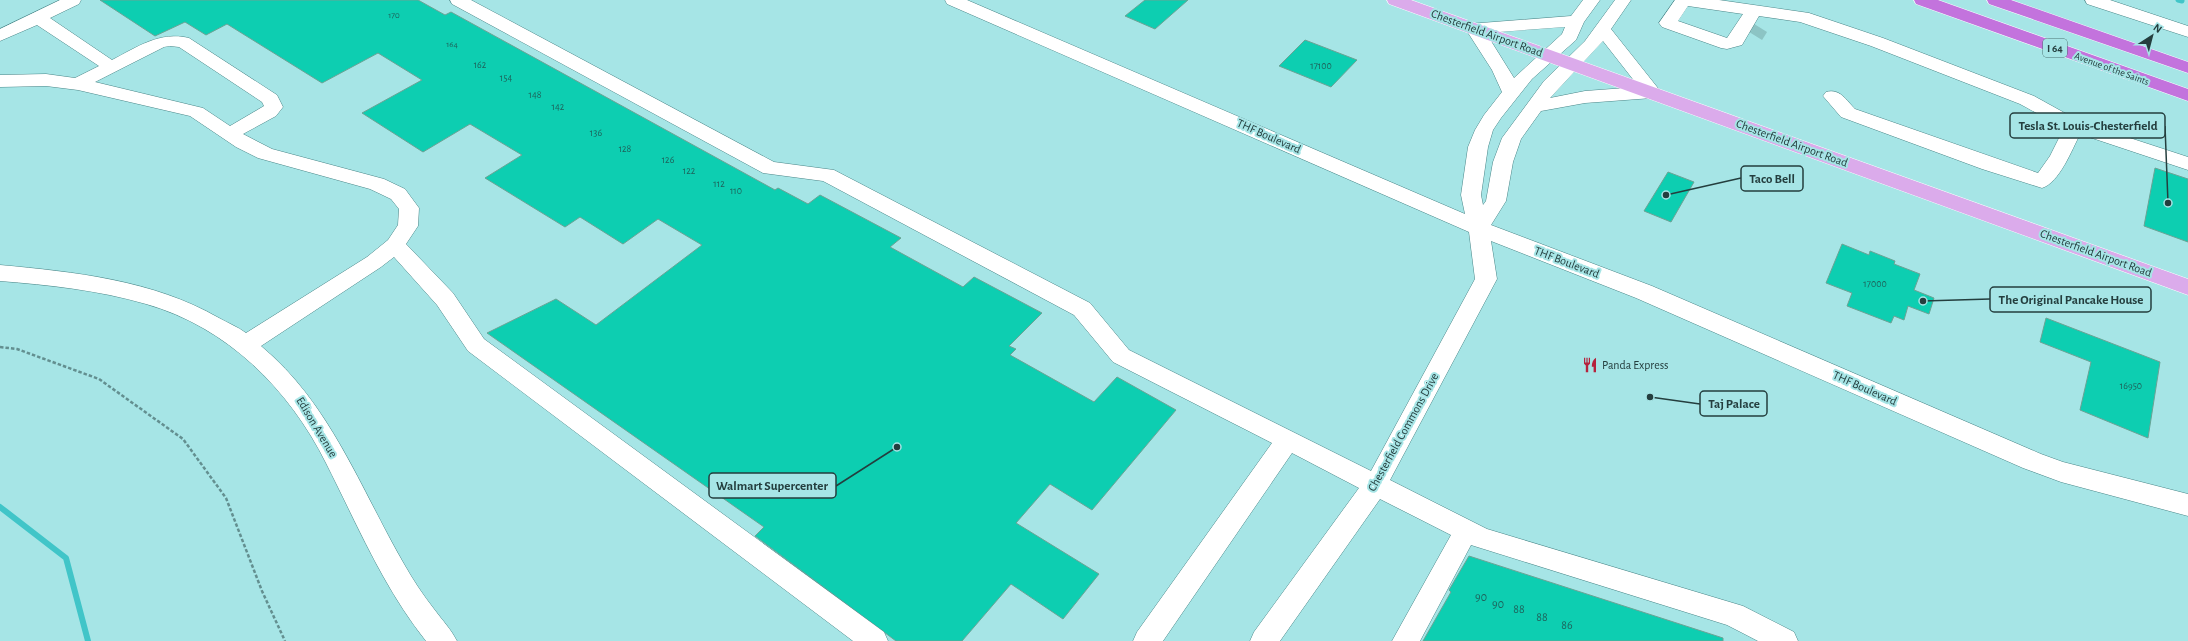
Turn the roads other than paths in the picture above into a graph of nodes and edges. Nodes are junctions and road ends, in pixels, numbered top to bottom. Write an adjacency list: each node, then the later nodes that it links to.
1 (72, 0): 11 (street)
2 (458, 0): 37 (street)
3 (952, 0): 32 (street, THF Boulevard)
4 (1395, 0): 14 (main road, Chesterfield Airport Road)
5 (1592, 0): 12 (street, Chesterfield Commons Drive)
6 (1623, 0): 15 (street)
7 (1683, 0): 13 (street); 13 (street)
8 (1922, 0): 26 (highway, Avenue of the Saints / I 64)
9 (1995, 0): 21 (highway, I 64)
10 (2093, 0): 16 (street)
11 (37, 17): 17 (street); 20 (street)
12 (1576, 21): 14 (street); 18 (street, Chesterfield Commons Drive)
13 (1754, 23): 29 (street)
14 (1474, 28): 18 (main road, Chesterfield Airport Road); 25 (street)
15 (1603, 30): 19 (street); 24 (street)
16 (2188, 32)
17 (0, 36)
18 (1550, 56): 19 (main road, Chesterfield Airport Road); 25 (street, Chesterfield Commons Drive)
19 (1572, 63): 24 (main road, Chesterfield Airport Road); 28 (street)
20 (110, 66): 23 (street); 30 (street)
21 (2188, 68)
22 (0, 81): 23 (street)
23 (78, 84): 30 (street)
24 (1652, 92): 28 (street); 35 (main road, Chesterfield Airport Road)
25 (1512, 93): 32 (street, Chesterfield Commons Drive)
26 (2188, 95)
27 (1832, 96): 29 (street)
28 (1533, 107): 32 (street)
29 (2074, 126): 31 (street)
30 (229, 134): 33 (street)
31 (2188, 164)
32 (1479, 228): 38 (street, Chesterfield Commons Drive); 39 (street, THF Boulevard)
33 (395, 245): 36 (street); 42 (street)
34 (0, 273): 36 (street, Edison Avenue)
35 (2188, 287)
36 (246, 344): 41 (street, Edison Avenue)
37 (1287, 440): 38 (street); 43 (street)
38 (1375, 486): 40 (street); 44 (street, Chesterfield Commons Drive)
39 (2188, 505)
40 (1466, 531): 45 (street); 46 (street)
41 (443, 641)
42 (874, 641)
43 (1147, 641)
44 (1264, 641)
45 (1406, 641)
46 (1784, 641)

